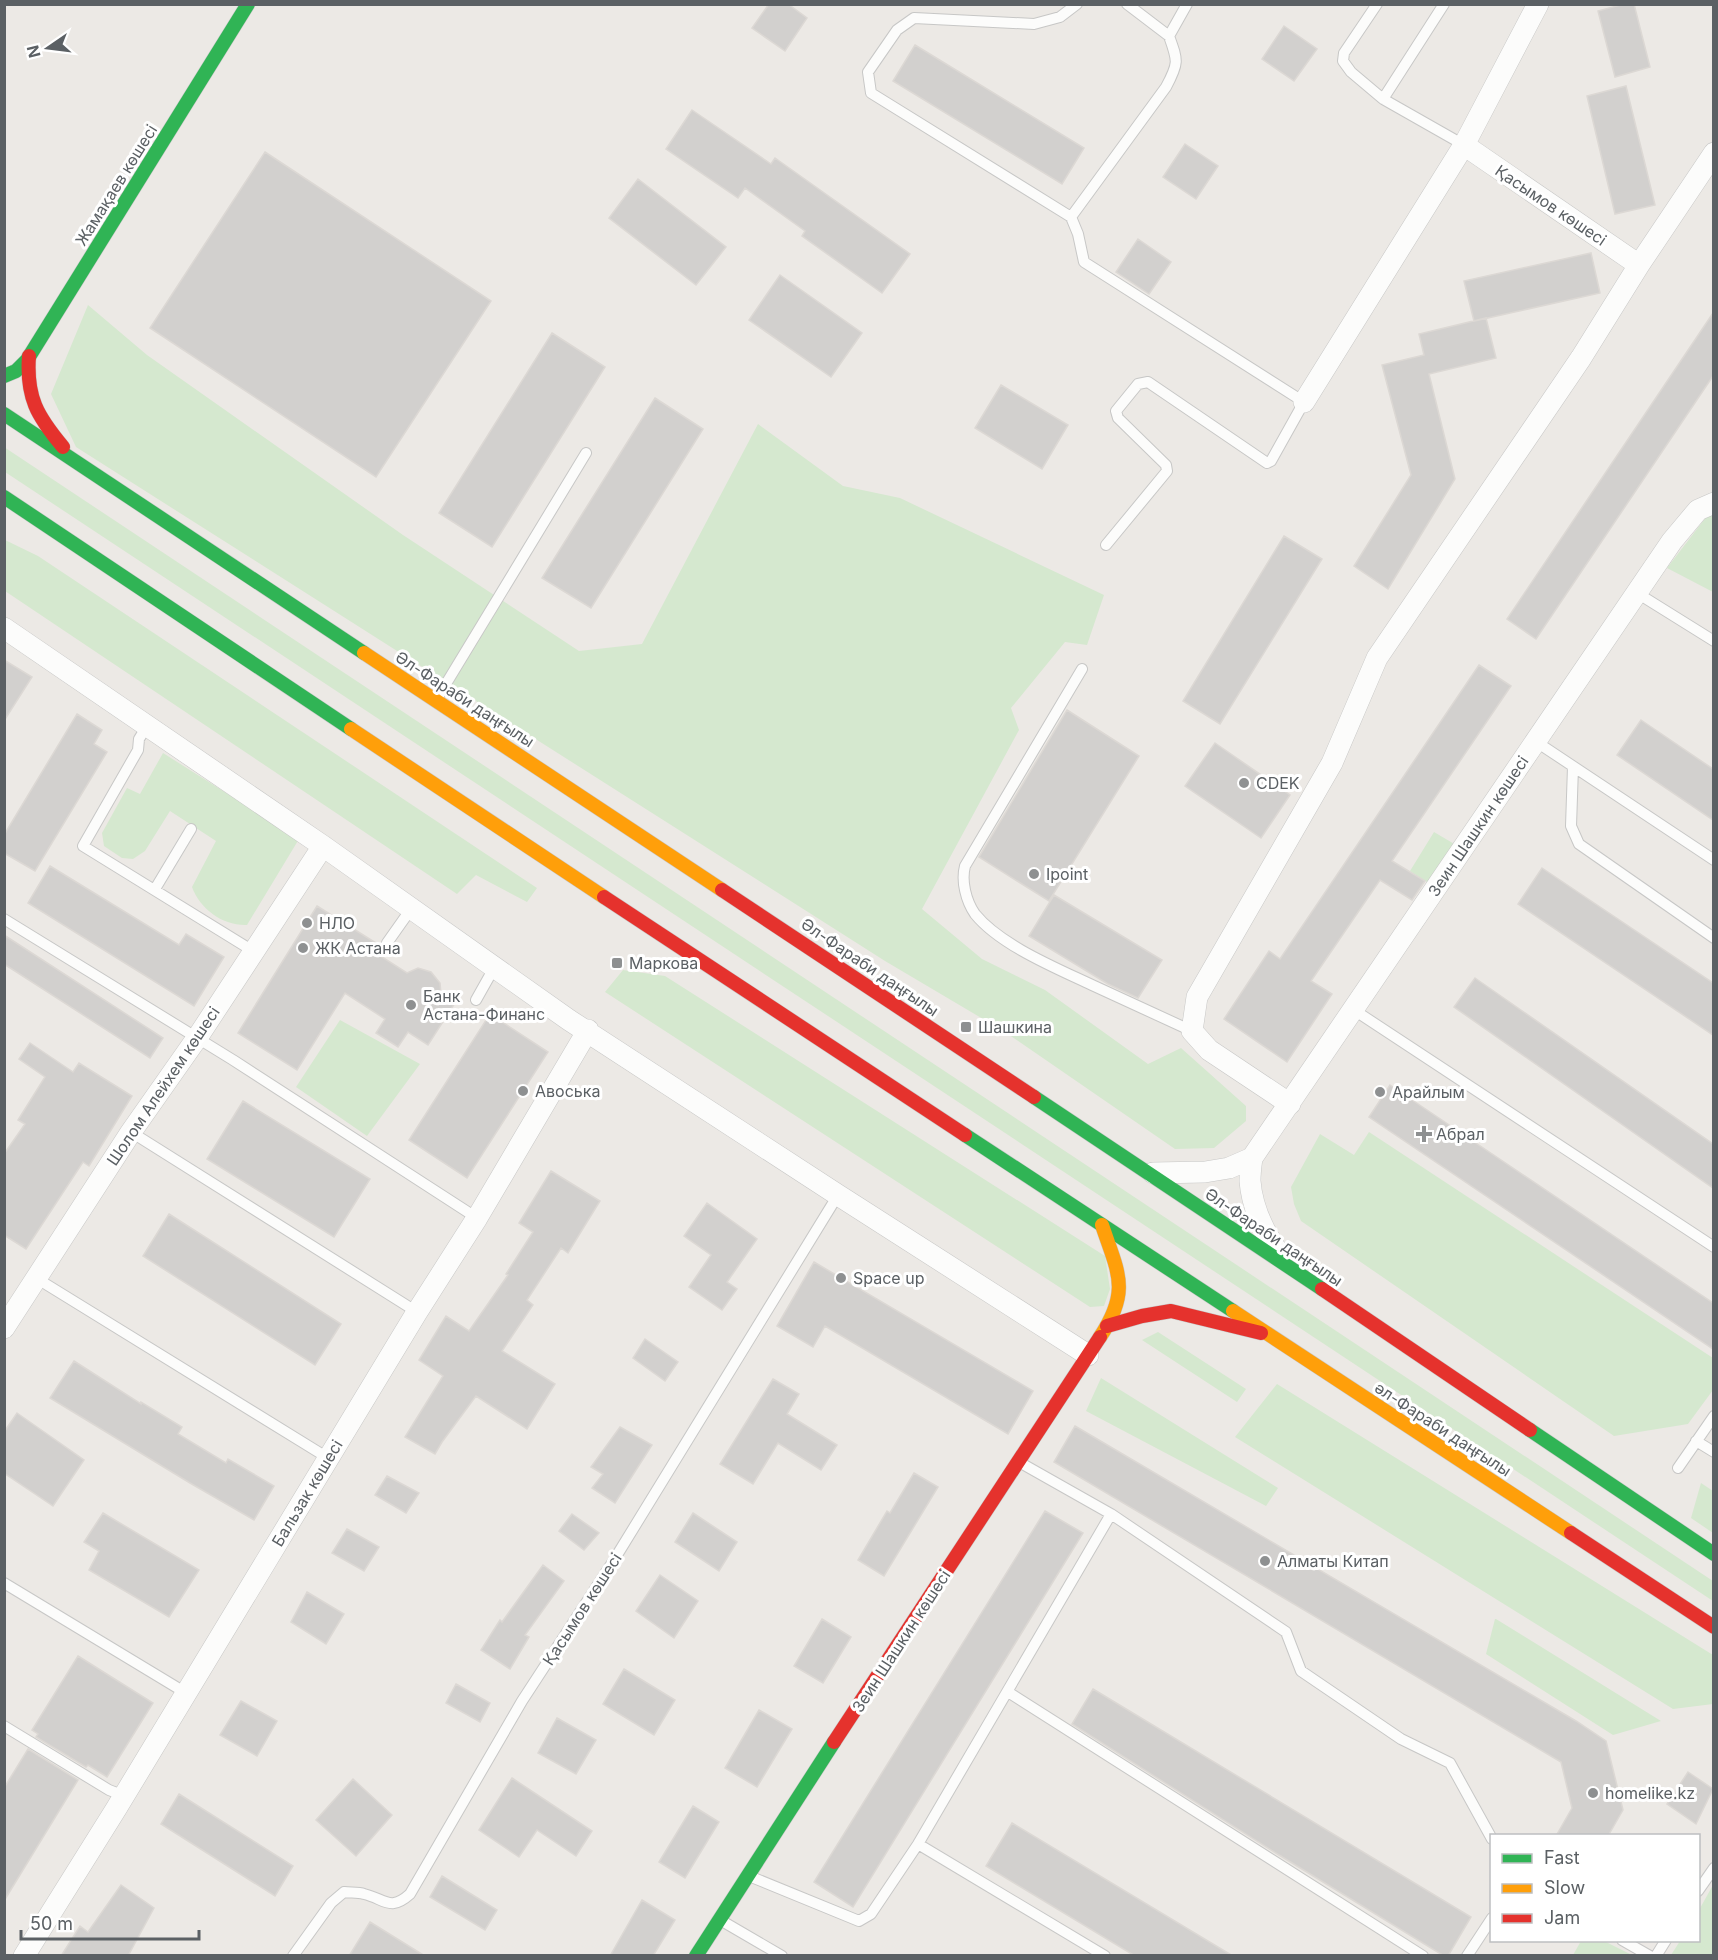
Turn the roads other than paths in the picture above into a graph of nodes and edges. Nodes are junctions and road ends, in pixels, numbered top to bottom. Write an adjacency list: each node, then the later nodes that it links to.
1 (248, 4): 14 (main road, Жамақаев көшесі)
2 (1077, 4): 12 (lane)
3 (1127, 4): 8 (lane)
4 (1187, 4): 8 (lane)
5 (1377, 4): 9 (lane)
6 (1444, 4): 9 (lane)
7 (1538, 4): 10 (street)
8 (1169, 36): 12 (lane)
9 (1383, 99): 10 (lane)
10 (1464, 145): 13 (street, Қасымов көшесі); 16 (street)
11 (1713, 153): 13 (street)
12 (1071, 217): 16 (lane)
13 (1638, 265): 46 (street)
14 (29, 356): 15 (main road, Жамақаев көшесі); 19 (main road)
15 (4, 376)
16 (1304, 402): 24 (lane)
17 (4, 414): 19 (main road, Әл-Фараби даңғылы)
18 (586, 453): 29 (lane)
19 (74, 460): 29 (main road, Әл-Фараби даңғылы)
20 (4, 497): 23 (main road)
21 (1713, 503): 25 (street, Зеин Шашкин көшесі)
22 (13, 519): 23 (main road)
23 (52, 529): 54 (main road)
24 (1106, 545)
25 (1636, 593): 27 (lane); 31 (street, Зеин Шашкин көшесі)
26 (4, 628): 30 (street)
27 (1713, 641)
28 (1082, 669): 46 (lane)
29 (436, 700): 51 (main road, Әл-Фараби даңғылы)
30 (147, 726): 34 (street); 36 (lane)
31 (1535, 741): 32 (lane); 44 (street, Зеин Шашкин көшесі)
32 (1573, 767): 35 (lane); 39 (lane)
33 (191, 829): 36 (lane)
34 (323, 846): 37 (street); 41 (street, Шолом Алейхем көшесі)
35 (1713, 860)
36 (155, 889): 41 (lane)
37 (411, 909): 40 (lane); 42 (street)
38 (4, 919): 47 (lane)
39 (1713, 938)
40 (387, 944)
41 (253, 951): 47 (street, Шолом Алейхем көшесі)
42 (494, 968): 43 (lane); 45 (street)
43 (476, 1000)
44 (1354, 1010): 48 (street, Зеин Шашкин көшесі); 55 (lane)
45 (588, 1030): 52 (street); 53 (street, Бальзак көшесі)
46 (1192, 1031): 48 (street)
47 (196, 1038): 49 (street, Шолом Алейхем көшесі); 53 (lane)
48 (1290, 1104): 50 (street, Зеин Шашкин көшесі)
49 (131, 1132): 57 (street, Шолом Алейхем көшесі); 58 (lane)
50 (1252, 1158): 51 (street); 56 (street)
51 (1148, 1173): 56 (main road, Әл-Фараби даңғылы)
52 (838, 1195): 62 (street); 87 (lane, Қасымов көшесі)
53 (477, 1218): 58 (street, Бальзак көшесі)
54 (1102, 1225): 59 (main road, Зеин Шашкин көшесі); 61 (main road, әл-Фараби даңғылы)
55 (1713, 1247)
56 (1289, 1267): 70 (main road, Әл-Фараби даңғылы)
57 (36, 1278): 60 (street, Шолом Алейхем көшесі); 66 (lane)
58 (417, 1312): 66 (street, Бальзак көшесі)
59 (1107, 1326): 61 (main road); 62 (main road, Зеин Шашкин көшесі)
60 (4, 1328)
61 (1264, 1333): 72 (main road, әл-Фараби даңғылы)
62 (1088, 1355): 67 (main road, Зеин Шашкин көшесі)
63 (1713, 1416): 64 (lane)
64 (1696, 1441): 65 (lane); 68 (lane)
65 (1713, 1452)
66 (328, 1458): 74 (street, Бальзак көшесі)
67 (1018, 1461): 69 (lane); 80 (main road, Зеин Шашкин көшесі)
68 (1678, 1468)
69 (1111, 1514): 73 (lane); 77 (lane)
70 (1713, 1554)
71 (4, 1583): 74 (lane)
72 (1713, 1627)
73 (1008, 1692): 78 (lane); 91 (lane)
74 (186, 1693): 76 (street, Бальзак көшесі)
75 (4, 1726): 76 (lane)
76 (122, 1795): 86 (street, Бальзак көшесі)
77 (1490, 1837)
78 (918, 1844): 80 (lane); 90 (lane)
79 (1713, 1868): 81 (lane)
80 (747, 1875): 82 (main road, Зеин Шашкин көшесі)
81 (1700, 1888)
82 (719, 1919): 88 (main road, Зеин Шашкин көшесі); 89 (lane)
83 (1490, 1920): 92 (lane)
84 (1624, 1942): 93 (lane)
85 (1665, 1942): 94 (lane)
86 (24, 1956)
87 (293, 1956)
88 (696, 1956)
89 (782, 1956)
90 (1105, 1956)
91 (1423, 1956)
92 (1467, 1956)
93 (1650, 1956)
94 (1656, 1956)

